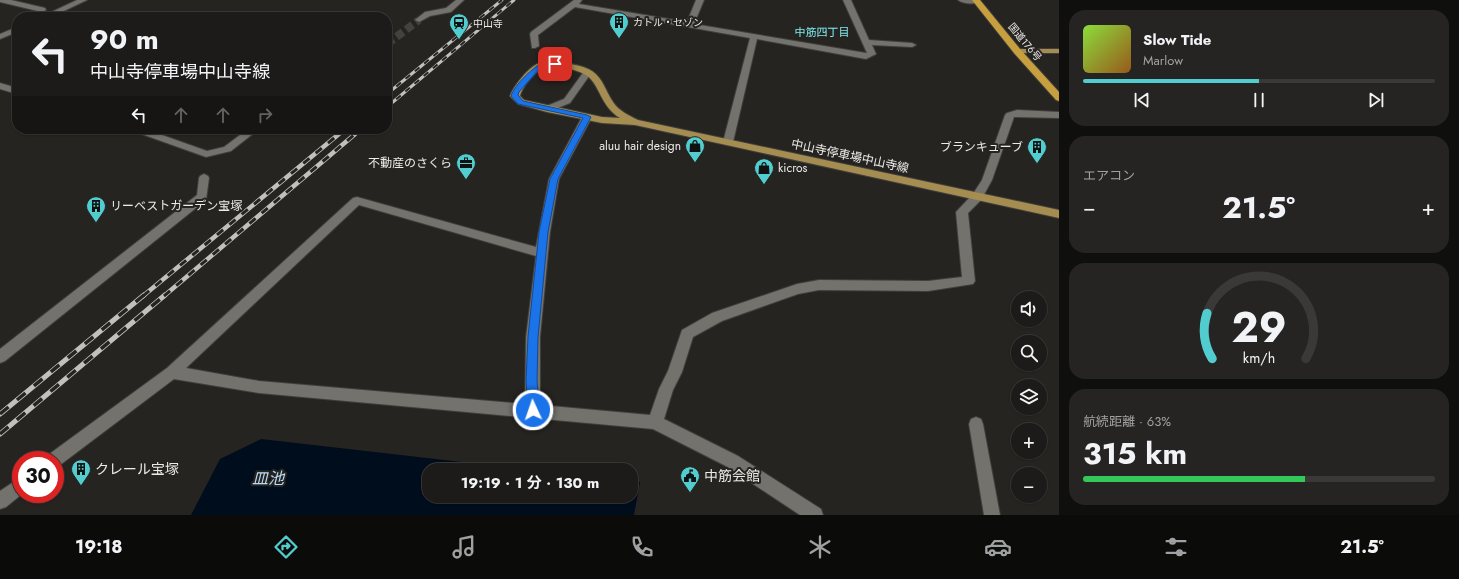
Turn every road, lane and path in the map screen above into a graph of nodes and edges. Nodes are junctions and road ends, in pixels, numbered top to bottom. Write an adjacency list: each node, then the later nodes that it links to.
1 (2, 0): 9 (street)
2 (83, 0): 10 (street)
3 (460, 0): 11 (street)
4 (700, 0): 12 (street)
5 (847, 0): 16 (street)
6 (962, 0): 7 (street)
7 (976, 0): 19 (highway, 国道176号)
8 (576, 3): 12 (street); 18 (street)
9 (37, 12)
10 (49, 12)
11 (419, 20)
12 (690, 26): 14 (street)
13 (12, 31): 15 (street)
14 (754, 36): 16 (street); 31 (street)
15 (0, 37)
16 (867, 42): 17 (street)
17 (912, 45)
18 (535, 46)
19 (1017, 51): 20 (main road); 24 (highway, 国道176号)
20 (1059, 51)
21 (588, 72): 25 (street); 25 (main road, 中山寺停車場中山寺線); 28 (main road, 中山寺停車場中山寺線)
22 (0, 86): 23 (street)
23 (12, 90)
24 (1059, 98)
25 (547, 109): 27 (main road, 中山寺停車場中山寺線)
26 (1059, 115): 33 (street)
27 (587, 117): 28 (main road, 中山寺停車場中山寺線); 35 (street)
28 (635, 122): 31 (main road, 中山寺停車場中山寺線)
29 (151, 134): 30 (street)
30 (247, 134)
31 (728, 142): 33 (main road, 中山寺停車場中山寺線)
32 (204, 178): 36 (street)
33 (976, 197): 34 (main road, 中山寺停車場中山寺線); 39 (street)
34 (1059, 214)
35 (541, 253): 37 (street); 38 (street)
36 (0, 357)
37 (172, 372): 38 (street); 41 (street)
38 (533, 410): 39 (street)
39 (655, 422): 44 (street)
40 (976, 424): 45 (street)
41 (64, 453)
42 (12, 492): 43 (street)
43 (0, 501)
44 (814, 515)
45 (992, 515)

